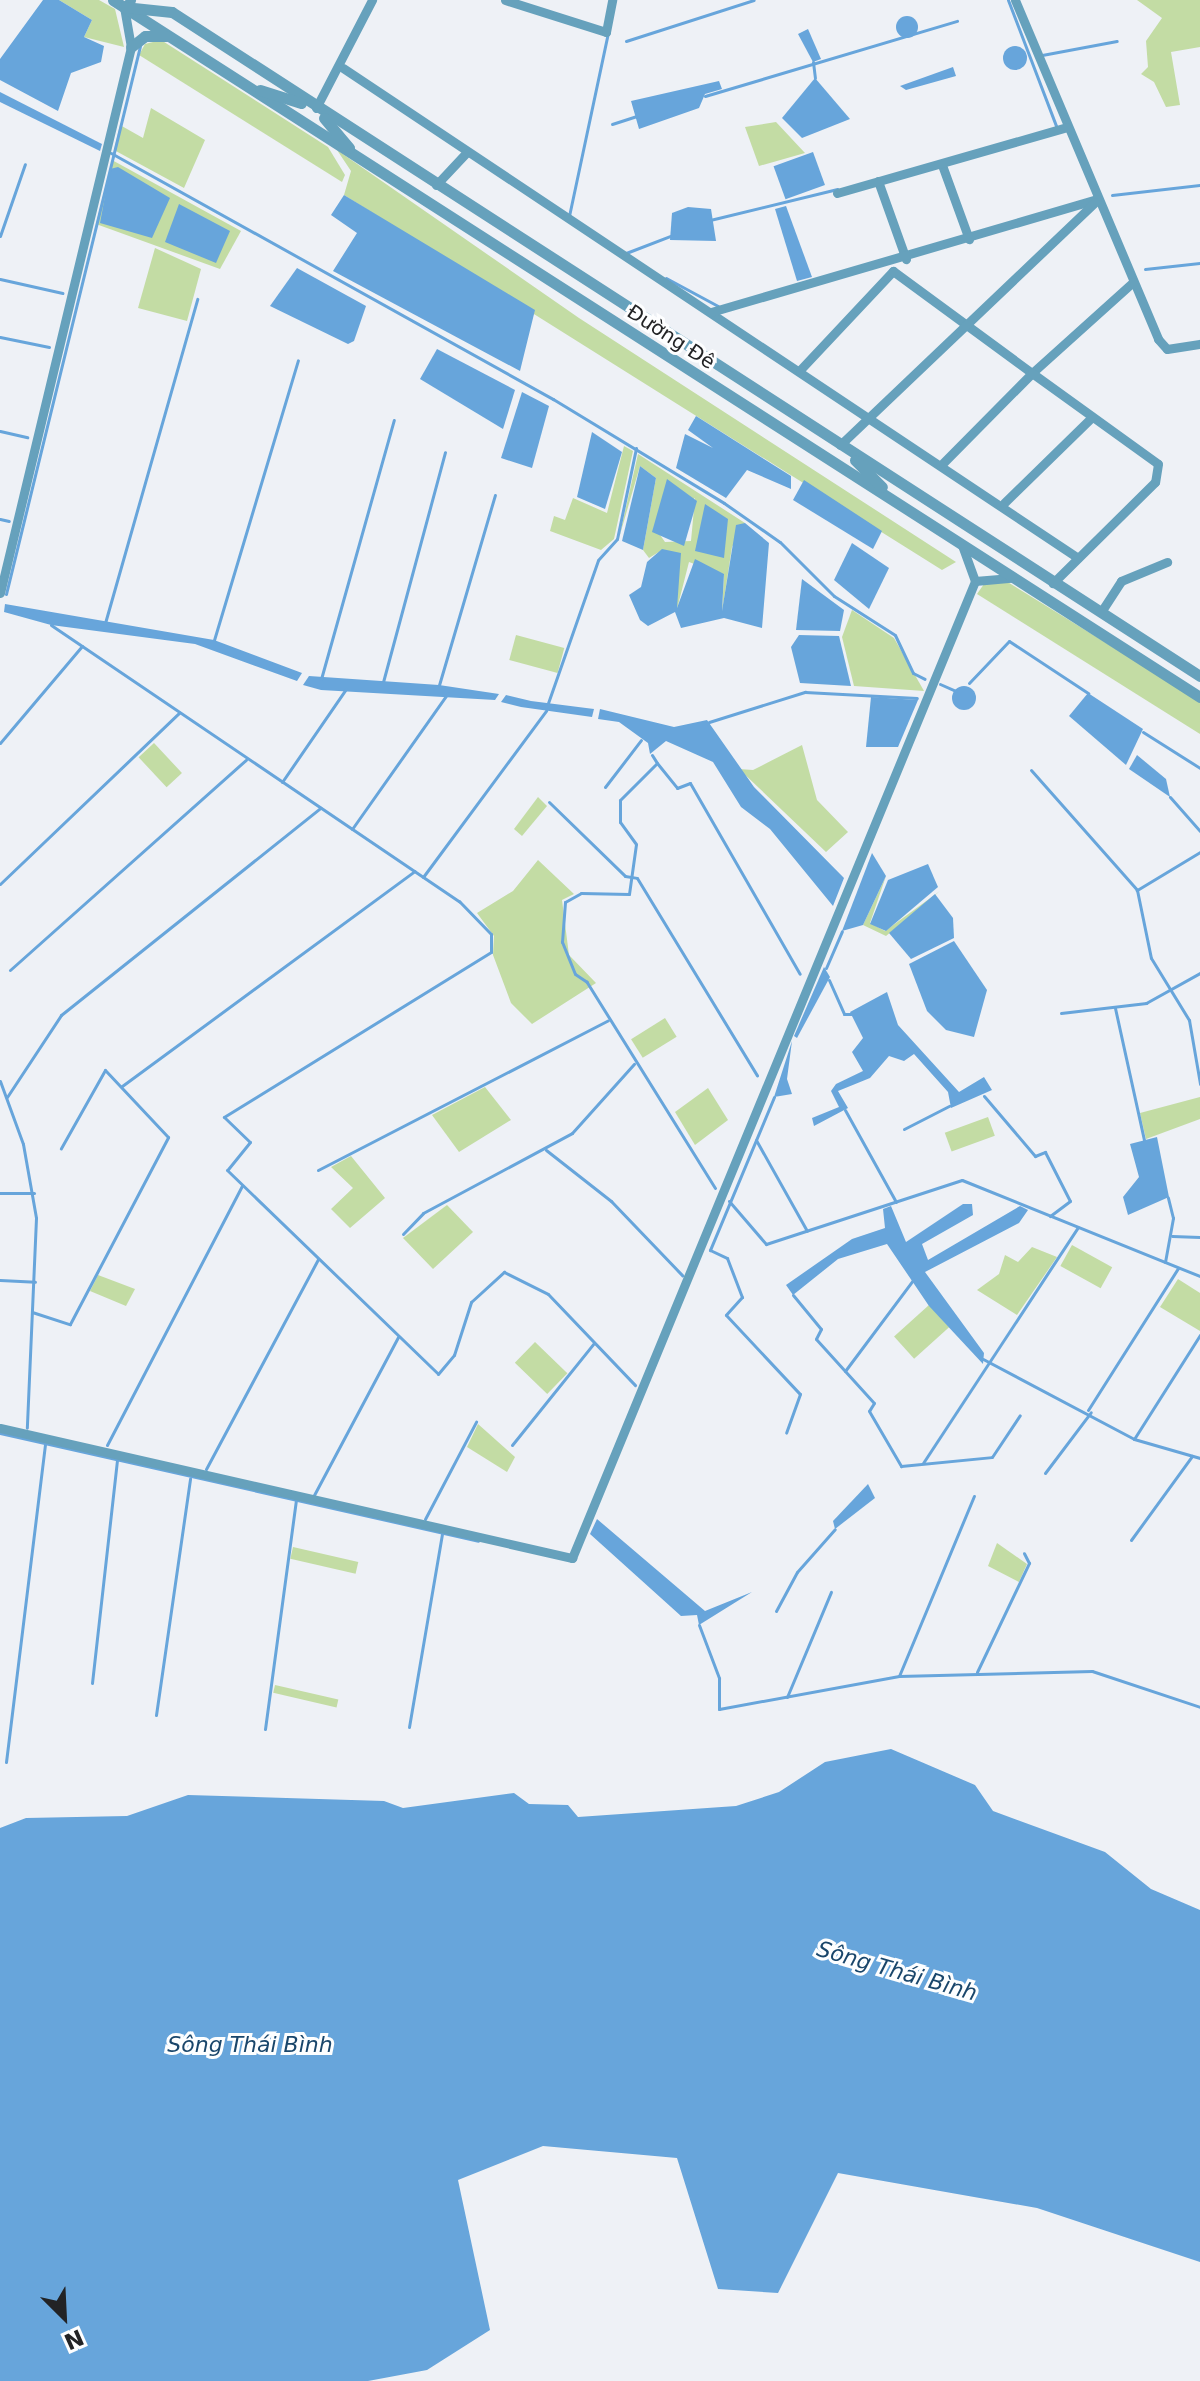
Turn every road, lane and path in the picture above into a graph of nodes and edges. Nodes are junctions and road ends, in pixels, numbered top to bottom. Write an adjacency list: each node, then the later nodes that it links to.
1 (163, 0): 8 (street)
2 (372, 0): 11 (street)
3 (505, 0): 7 (street)
4 (612, 0): 7 (street)
5 (1015, 0): 14 (street)
6 (123, 2): 8 (street, Đường Đê); 9 (street, Đường Đê); 10 (street)
7 (526, 3)
8 (172, 12): 13 (street, Đường Đê)
9 (167, 36): 10 (street); 12 (street, Đường Đê)
10 (131, 47): 43 (street)
11 (343, 68): 13 (street); 15 (street)
12 (244, 85): 13 (street); 16 (street, Đường Đê)
13 (316, 108): 16 (street); 19 (street, Đường Đê)
14 (1067, 127): 17 (street); 21 (street)
15 (466, 153): 19 (street); 26 (street)
16 (356, 156): 35 (street, Đường Đê)
17 (942, 165): 18 (street); 22 (street)
18 (878, 181): 20 (street); 23 (street)
19 (436, 185): 33 (street, Đường Đê)
20 (837, 193)
21 (1097, 199): 22 (street); 25 (street); 27 (street)
22 (969, 239): 23 (street)
23 (906, 259): 24 (street)
24 (892, 267): 26 (street); 27 (street); 29 (street)
25 (1133, 282): 28 (street); 30 (street)
26 (711, 312): 29 (street)
27 (968, 328): 30 (street); 31 (street)
28 (1200, 344)
29 (800, 370): 31 (street)
30 (1032, 373): 32 (street); 34 (street)
31 (874, 417): 33 (street); 34 (street)
32 (1092, 417): 36 (street); 38 (street)
33 (840, 445): 35 (street); 42 (street, Đường Đê)
34 (943, 463): 36 (street)
35 (897, 503): 37 (street, Đường Đê)
36 (1004, 503): 38 (street)
37 (960, 542): 40 (street, Đường Đê); 41 (street)
38 (1078, 558): 42 (street)
39 (1167, 562): 44 (street)
40 (1016, 579): 41 (street); 46 (street, Đường Đê)
41 (975, 581): 47 (street)
42 (1053, 583): 44 (street, Đường Đê)
43 (0, 593)
44 (1101, 612): 45 (street, Đường Đê)
45 (1200, 676)
46 (1200, 697)
47 (0, 1428)

